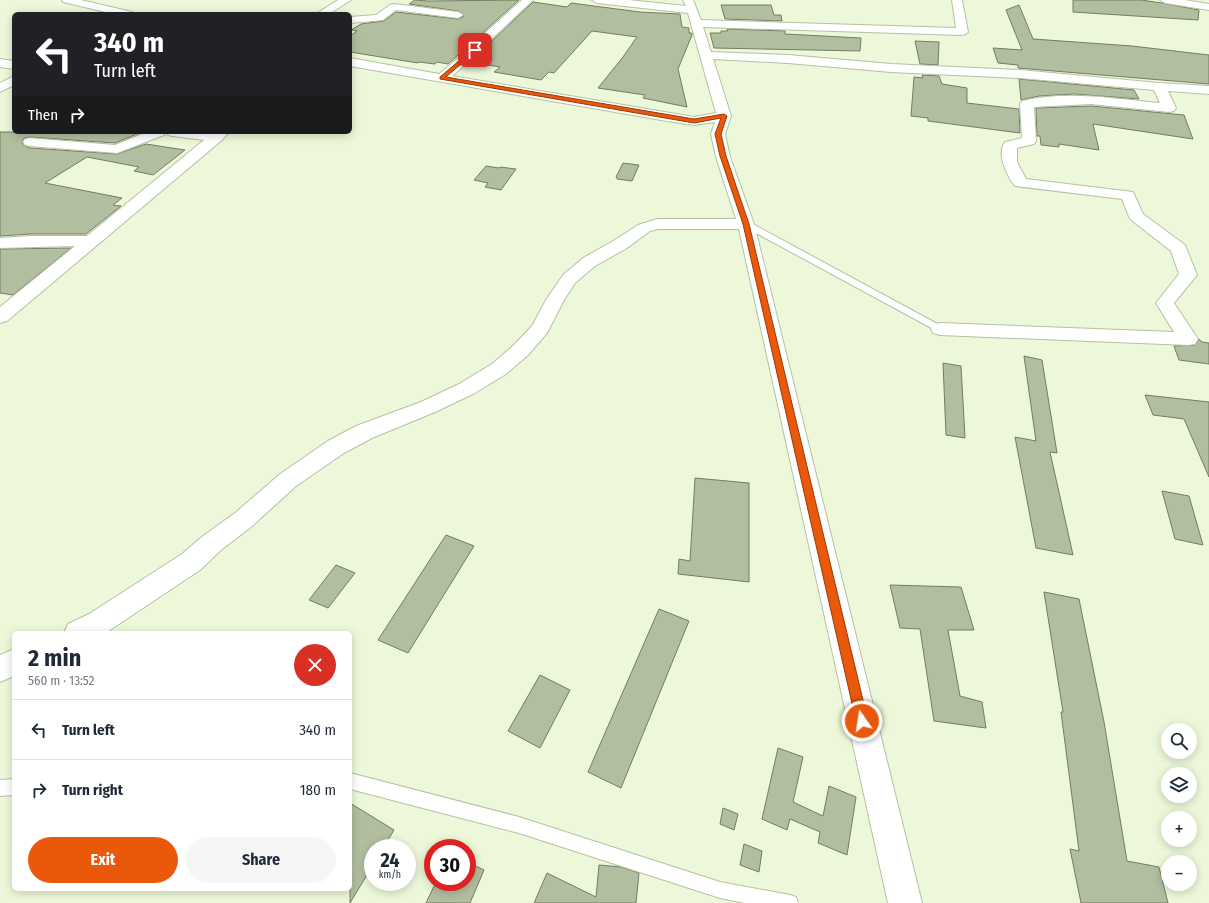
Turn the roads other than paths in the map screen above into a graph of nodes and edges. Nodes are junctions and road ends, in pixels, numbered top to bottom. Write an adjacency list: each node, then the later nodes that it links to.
1 (67, 0): 11 (street)
2 (346, 0): 12 (street)
3 (528, 0): 19 (street)
4 (597, 0): 10 (street)
5 (957, 0): 10 (street)
6 (1165, 0): 9 (street)
7 (1195, 0): 8 (street)
8 (1209, 2)
9 (1209, 7)
10 (690, 8): 15 (street)
11 (119, 12)
12 (325, 12)
13 (458, 15): 14 (street)
14 (352, 20)
15 (706, 55): 21 (street); 24 (street)
16 (352, 62): 19 (street)
17 (0, 63): 18 (street)
18 (12, 64)
19 (442, 78): 24 (street)
20 (12, 81): 22 (street)
21 (1158, 87): 23 (street); 32 (street)
22 (0, 88)
23 (1209, 90)
24 (724, 116): 28 (street)
25 (44, 134): 26 (street)
26 (153, 134)
27 (220, 134): 29 (street)
28 (746, 224): 32 (lane); 33 (street); 40 (street)
29 (93, 241): 30 (street); 31 (street)
30 (0, 243)
31 (0, 317)
32 (940, 329)
33 (81, 631)
34 (12, 663): 35 (street)
35 (0, 669)
36 (352, 783): 39 (lane)
37 (12, 786): 38 (lane)
38 (0, 788)
39 (790, 903)
40 (905, 903)

